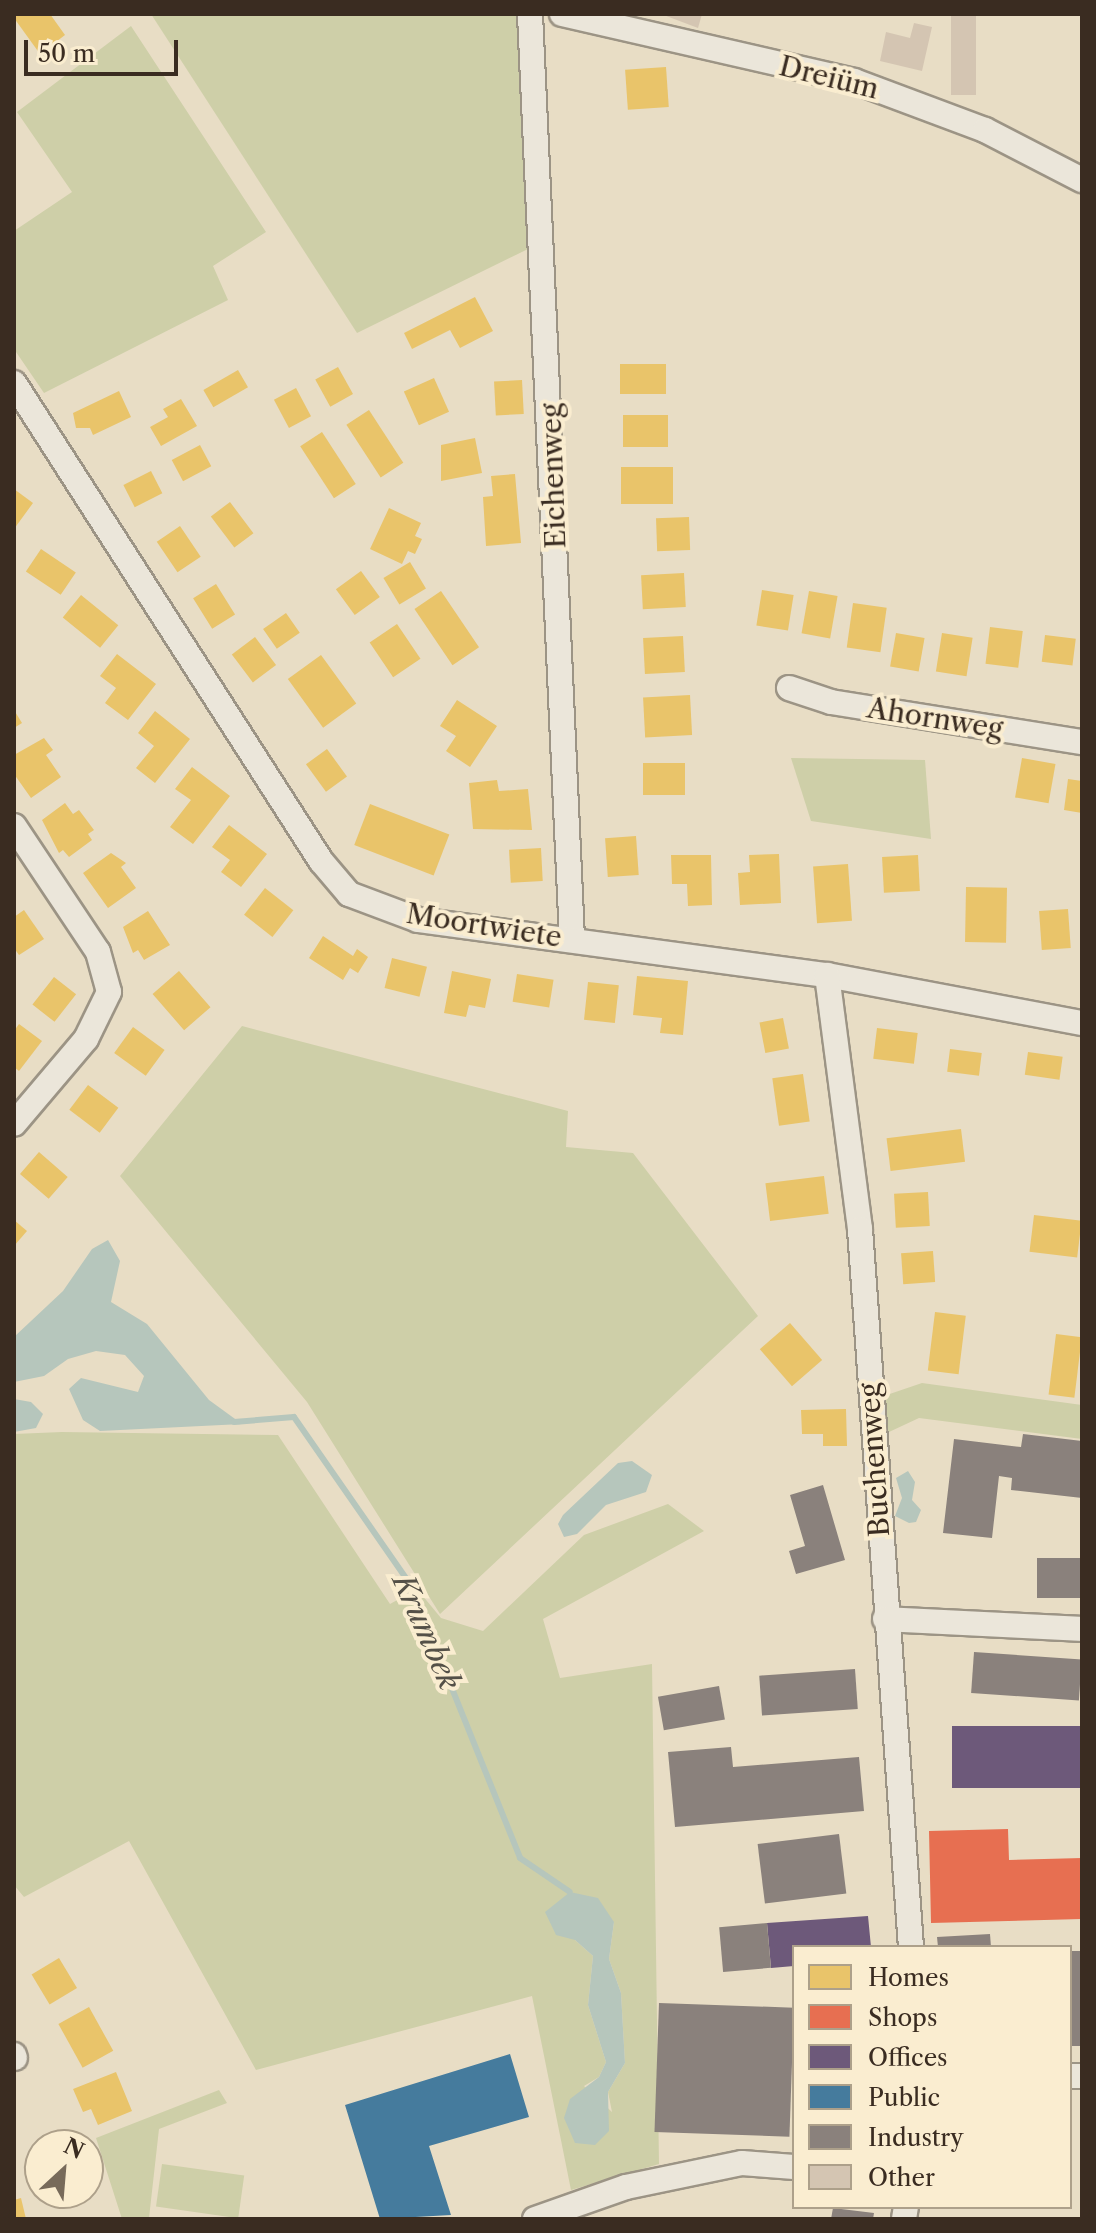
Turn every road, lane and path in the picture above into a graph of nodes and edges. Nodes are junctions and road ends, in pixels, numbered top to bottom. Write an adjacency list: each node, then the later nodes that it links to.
1 (530, 14): 8 (street, Eichenweg)
2 (562, 14): 3 (street, Dreiüm)
3 (1082, 180)
4 (14, 383): 8 (street, Moortwiete)
5 (789, 688): 6 (street, Ahornweg)
6 (1082, 742)
7 (14, 826): 11 (street)
8 (572, 939): 9 (street, Moortwiete)
9 (827, 975): 10 (street, Moortwiete); 12 (street, Buchenweg)
10 (1082, 1023)
11 (14, 1124)
12 (885, 1619): 13 (street); 14 (street, Buchenweg)
13 (1082, 1629)
14 (911, 1945)
15 (792, 2167): 16 (street)
16 (535, 2219)

